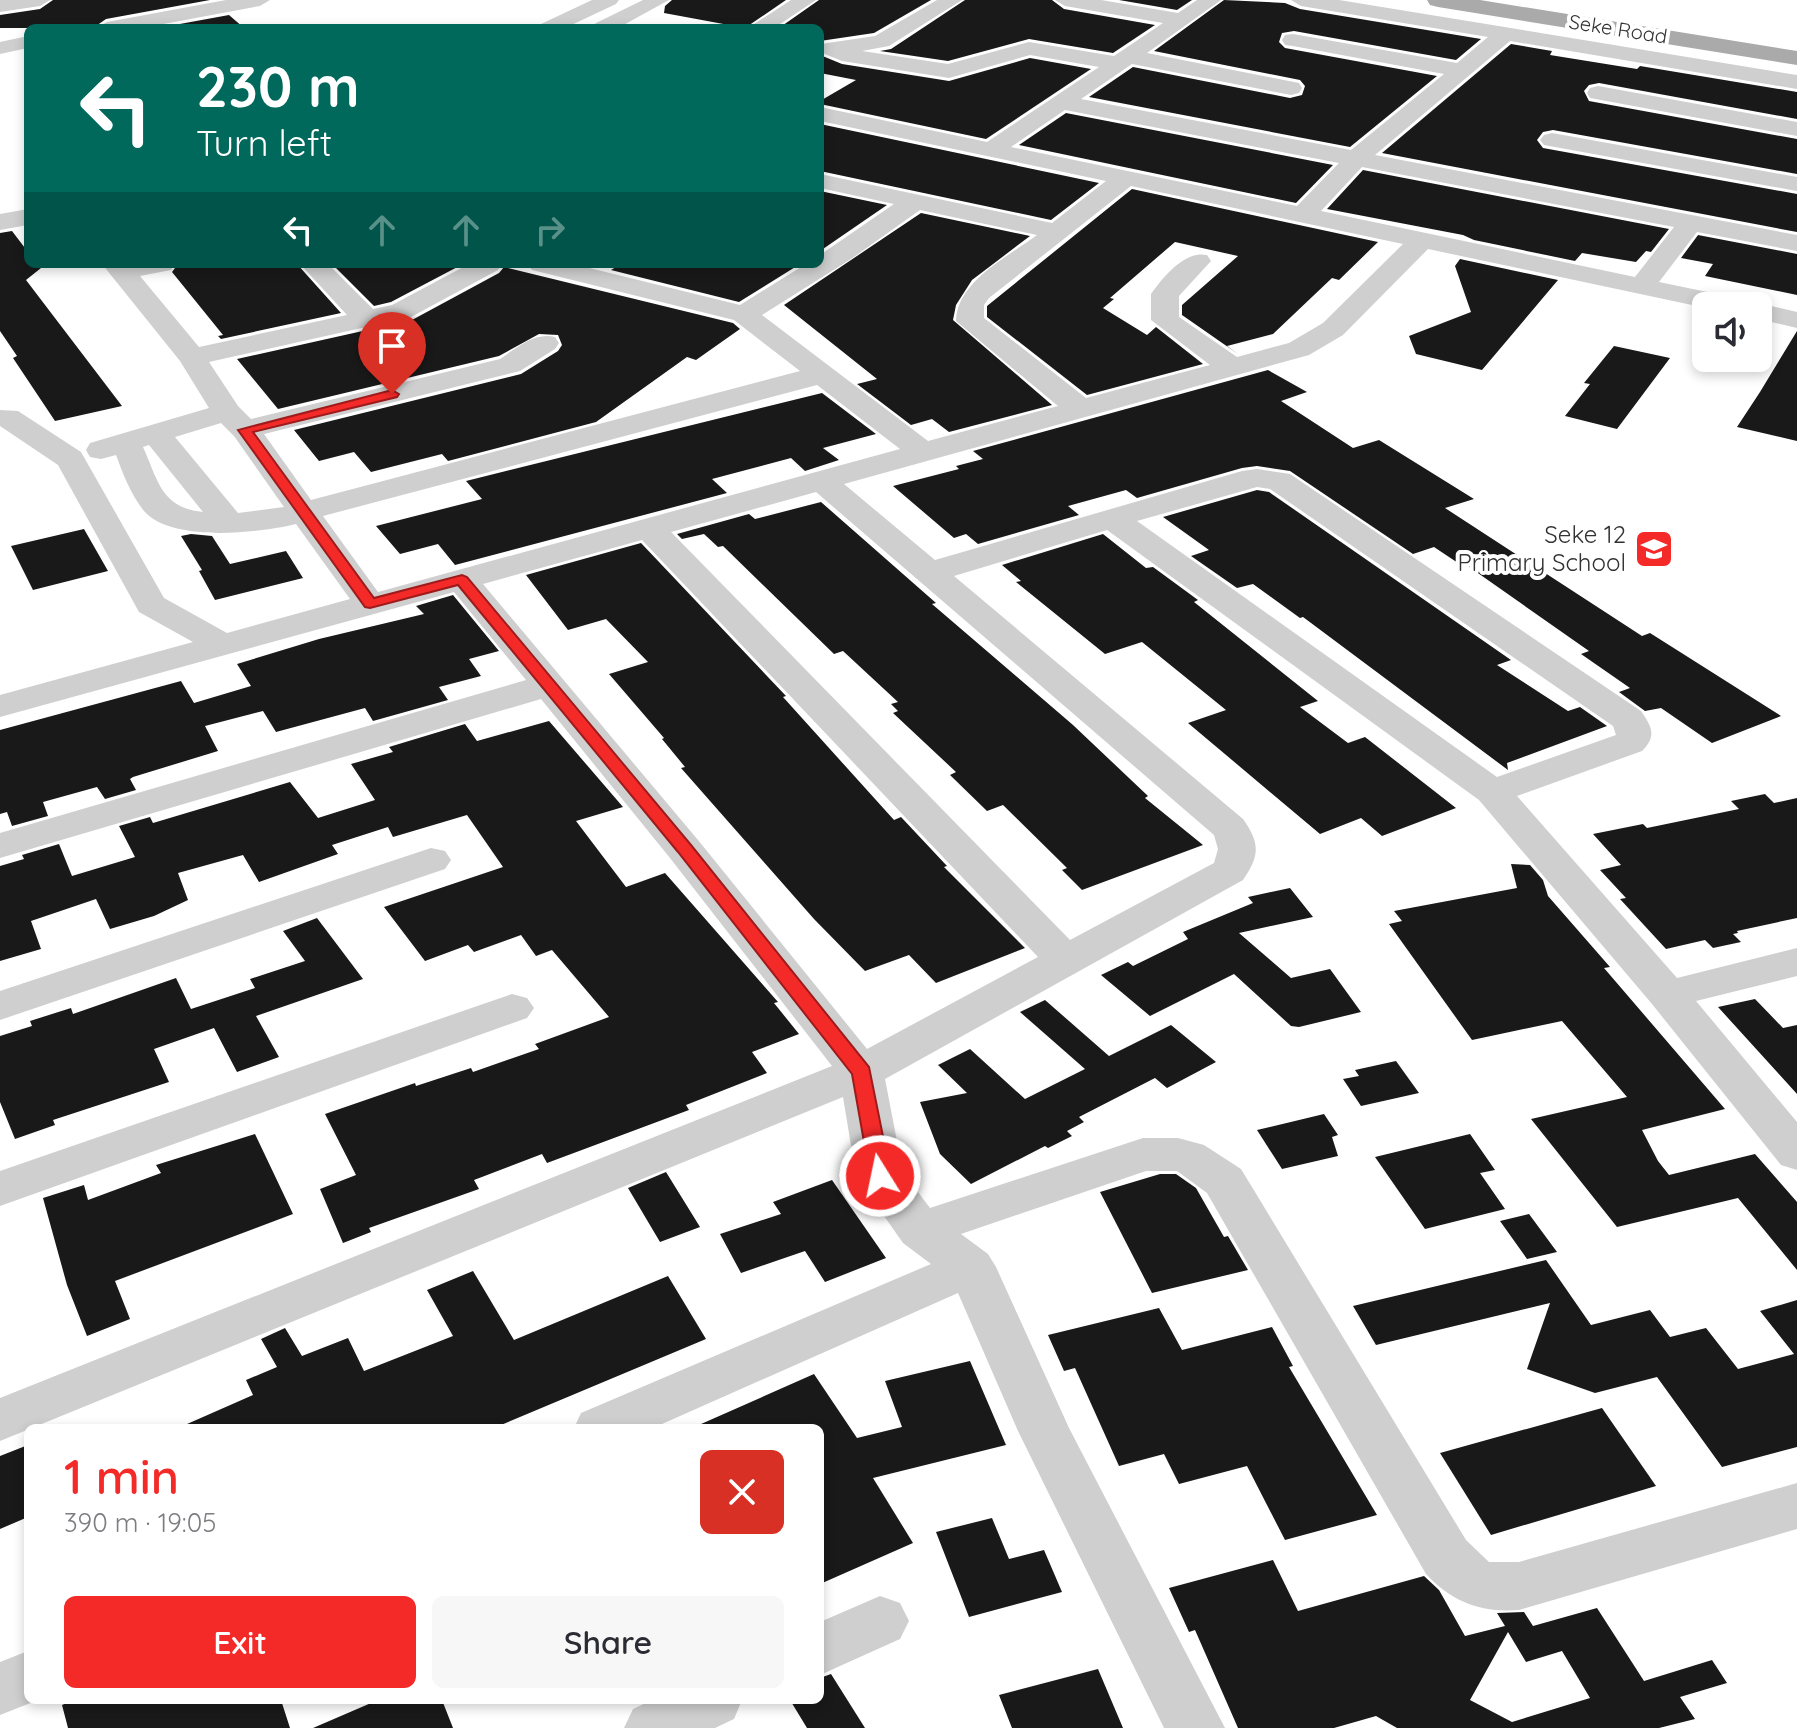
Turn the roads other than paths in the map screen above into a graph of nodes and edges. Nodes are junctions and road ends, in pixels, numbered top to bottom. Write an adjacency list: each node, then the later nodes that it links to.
1 (40, 0): 12 (street)
2 (260, 0): 14 (street)
3 (609, 0): 15 (street)
4 (659, 0): 16 (street)
5 (806, 0): 17 (street)
6 (952, 0): 22 (street)
7 (1065, 0): 13 (street)
8 (1211, 0): 13 (street)
9 (1301, 0): 11 (street)
10 (1438, 0): 24 (main road, Seke Road)
11 (1342, 3): 18 (street)
12 (0, 6)
13 (1180, 20): 25 (street)
14 (129, 24)
15 (557, 24)
16 (612, 24)
17 (766, 24)
18 (1504, 35): 23 (street); 26 (street)
19 (1293, 40): 26 (street)
20 (24, 43): 21 (street)
21 (0, 48)
22 (824, 48): 25 (street)
23 (1629, 54): 27 (street); 29 (street)
24 (1797, 58)
25 (1121, 60): 28 (street); 30 (street)
26 (1464, 71): 35 (street)
27 (1797, 82)
28 (1291, 88)
29 (1598, 93): 32 (street); 33 (street)
30 (1061, 102): 34 (street); 35 (street)
31 (824, 115): 34 (street)
32 (1797, 129)
33 (1552, 140): 38 (street); 39 (street)
34 (991, 150): 36 (street)
35 (1358, 157): 39 (street); 41 (street)
36 (1126, 178): 41 (street); 45 (street)
37 (824, 182): 40 (street)
38 (1797, 184)
39 (1505, 186): 44 (street)
40 (914, 202): 45 (street); 48 (street)
41 (1303, 215): 46 (street)
42 (24, 218): 43 (street)
43 (0, 222)
44 (1691, 222): 47 (street); 55 (street)
45 (1055, 231): 65 (street)
46 (1423, 239): 55 (street); 63 (street)
47 (1797, 243)
48 (831, 251)
49 (1198, 261): 63 (street)
50 (119, 268): 62 (street)
51 (317, 268): 59 (street)
52 (482, 268): 59 (street)
53 (557, 268): 57 (street)
54 (808, 268): 57 (street)
55 (1643, 285): 56 (street)
56 (1692, 296)
57 (744, 314): 64 (street)
58 (1772, 314): 60 (street)
59 (368, 320): 62 (street)
60 (1797, 320)
61 (545, 343): 67 (street)
62 (192, 357): 67 (street)
63 (1233, 368): 65 (street)
64 (820, 375): 70 (street); 73 (street)
65 (1082, 410): 70 (street)
66 (2, 412): 71 (street)
67 (236, 421): 68 (street); 73 (street)
68 (157, 435): 69 (street); 75 (street)
69 (126, 444): 71 (street); 75 (street)
70 (925, 454): 72 (street)
71 (70, 459): 80 (street)
72 (822, 481): 76 (street); 77 (street)
73 (304, 512): 75 (street); 79 (street)
74 (1114, 520): 77 (street); 83 (street); 83 (street)
75 (229, 523)
76 (649, 528): 78 (street); 86 (street)
77 (928, 573): 86 (street)
78 (462, 580): 79 (street); 81 (street)
79 (370, 604): 80 (street)
80 (222, 644): 82 (street)
81 (548, 685): 84 (street); 91 (street)
82 (1, 703)
83 (1493, 792): 88 (street)
84 (0, 846)
85 (431, 860): 89 (street)
86 (1066, 961): 91 (street)
87 (1797, 962): 88 (street)
88 (1667, 994): 92 (street)
89 (0, 1006)
90 (512, 1008): 93 (street)
91 (861, 1072): 94 (street); 96 (street)
92 (1797, 1153)
93 (0, 1189)
94 (920, 1230): 95 (street); 98 (street)
95 (971, 1267): 97 (street); 105 (street)
96 (0, 1420)
97 (609, 1424)
98 (1797, 1506)
99 (880, 1621): 100 (street)
100 (824, 1647)
101 (24, 1679): 102 (street)
102 (0, 1689)
103 (705, 1704): 104 (street)
104 (654, 1728)
105 (1195, 1728)

